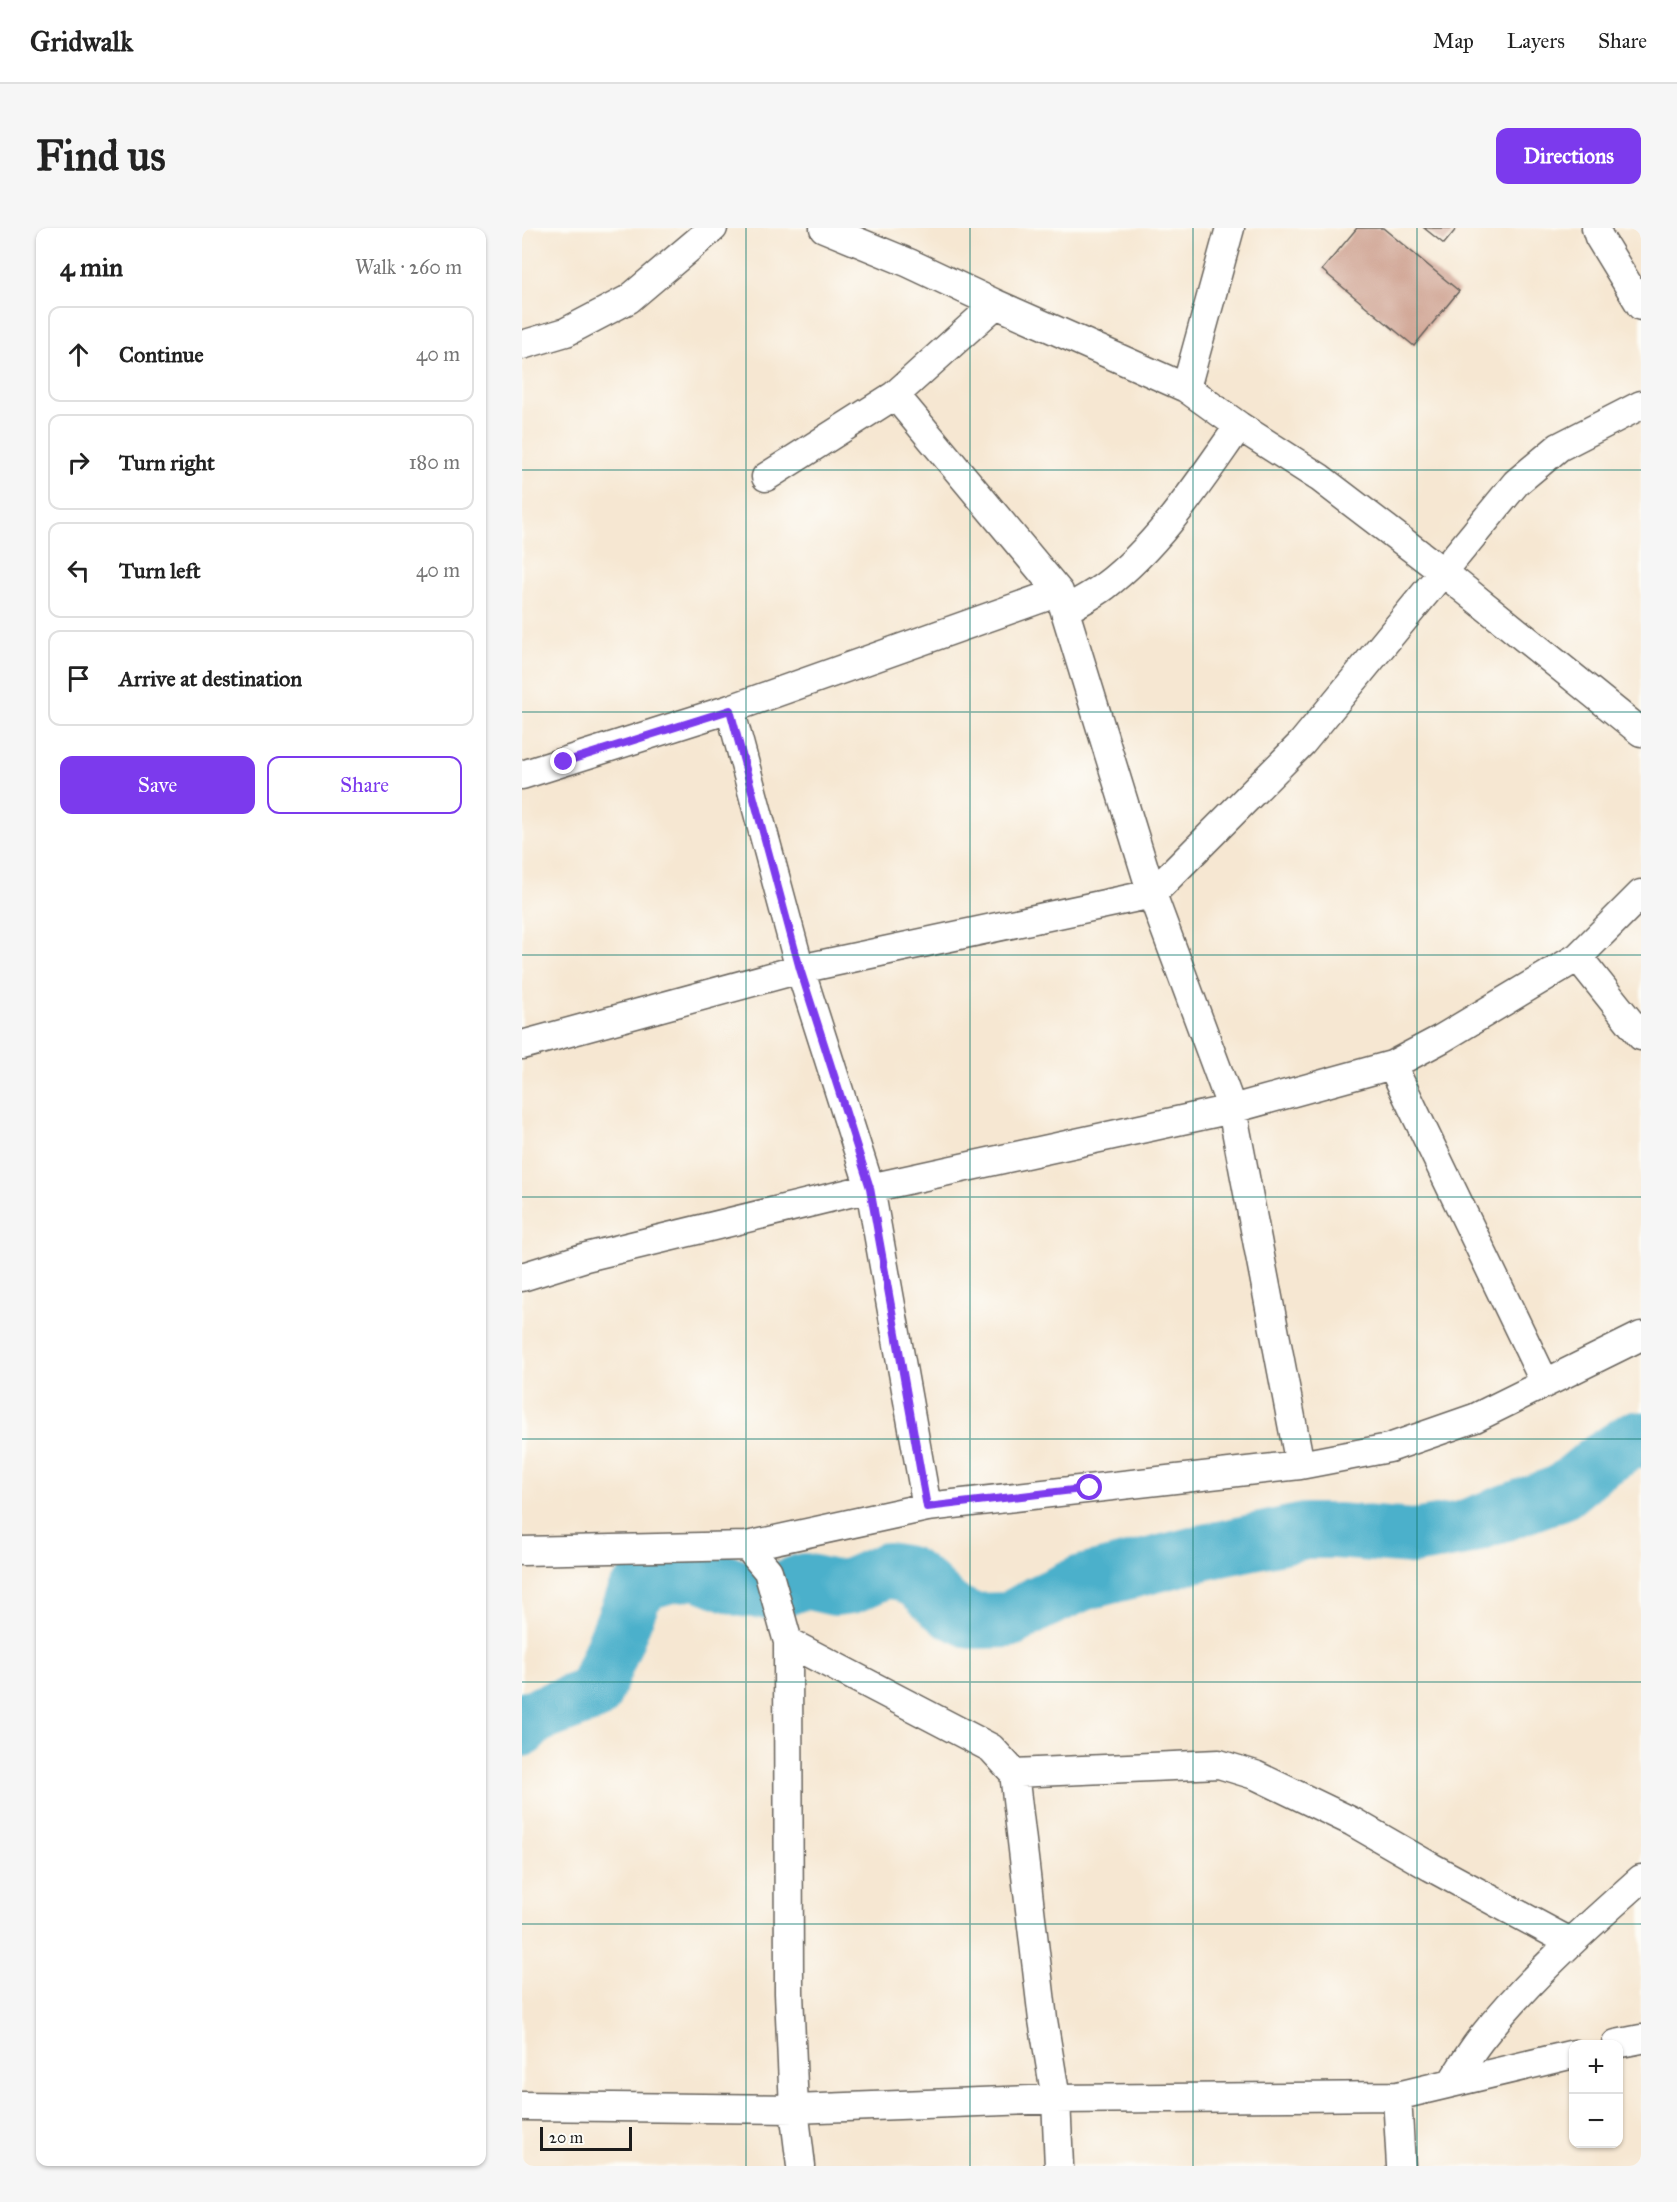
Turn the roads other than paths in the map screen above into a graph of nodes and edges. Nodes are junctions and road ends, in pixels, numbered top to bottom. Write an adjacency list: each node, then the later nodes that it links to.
1 (713, 228): 7 (street)
2 (824, 228): 5 (street)
3 (1230, 228): 8 (street)
4 (1596, 228): 6 (street)
5 (996, 304): 8 (street); 9 (street)
6 (1641, 306)
7 (522, 345)
8 (1186, 388): 11 (street)
9 (895, 395): 12 (street); 14 (street)
10 (1641, 405): 13 (street)
11 (1239, 426): 13 (street); 14 (street)
12 (766, 477)
13 (1443, 572): 16 (street); 18 (street)
14 (1063, 601): 15 (street); 18 (street)
15 (730, 710): 17 (street); 21 (street)
16 (1641, 732)
17 (522, 775)
18 (1152, 894): 21 (street); 25 (street)
19 (1641, 894): 20 (street)
20 (1578, 957): 22 (street); 24 (street)
21 (800, 969): 23 (street); 26 (street)
22 (1641, 1036)
23 (522, 1045)
24 (1392, 1065): 25 (street); 29 (street)
25 (1232, 1109): 26 (street); 30 (street)
26 (870, 1188): 27 (street); 31 (street)
27 (522, 1277)
28 (1641, 1336): 29 (street)
29 (1545, 1383): 30 (street)
30 (1300, 1465): 31 (street)
31 (927, 1507): 32 (street)
32 (747, 1546): 33 (street); 34 (street)
33 (522, 1551)
34 (788, 1642): 35 (street); 45 (street)
35 (1014, 1773): 37 (street); 43 (street)
36 (1641, 1879): 37 (street)
37 (1570, 1942): 41 (street)
38 (1641, 2039): 39 (street)
39 (1623, 2043)
40 (1569, 2055): 41 (street)
41 (1452, 2082): 42 (street)
42 (1397, 2096): 43 (street); 48 (street)
43 (1056, 2099): 45 (street); 47 (street)
44 (522, 2106): 45 (street)
45 (794, 2109): 46 (street)
46 (801, 2166)
47 (1059, 2166)
48 (1401, 2166)

